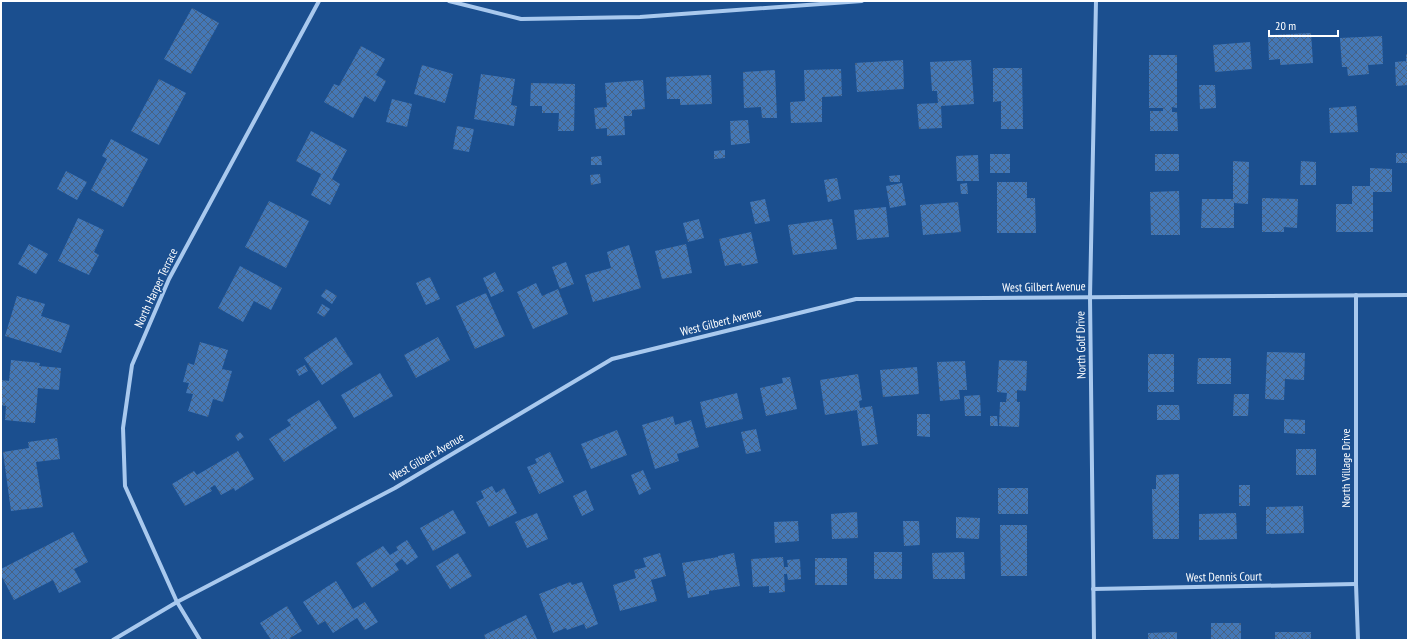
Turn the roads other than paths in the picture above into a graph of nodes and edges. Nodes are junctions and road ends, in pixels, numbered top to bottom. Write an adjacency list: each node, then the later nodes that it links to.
1 (319, 1): 10 (street, North Harper Terrace)
2 (449, 1): 3 (street)
3 (862, 1)
4 (1096, 1): 7 (street, North Golf Drive)
5 (1356, 295): 6 (street, West Gilbert Avenue); 7 (street, West Gilbert Avenue); 8 (street, North Village Drive)
6 (1408, 295)
7 (1090, 297): 9 (street, North Golf Drive); 10 (street, West Gilbert Avenue)
8 (1356, 584): 9 (street, West Dennis Court); 14 (street, North Village Drive)
9 (1093, 589): 13 (street, North Golf Drive)
10 (177, 602): 11 (street, West Gilbert Avenue); 12 (street, North Harper Terrace)
11 (113, 640)
12 (200, 640)
13 (1094, 640)
14 (1358, 640)

